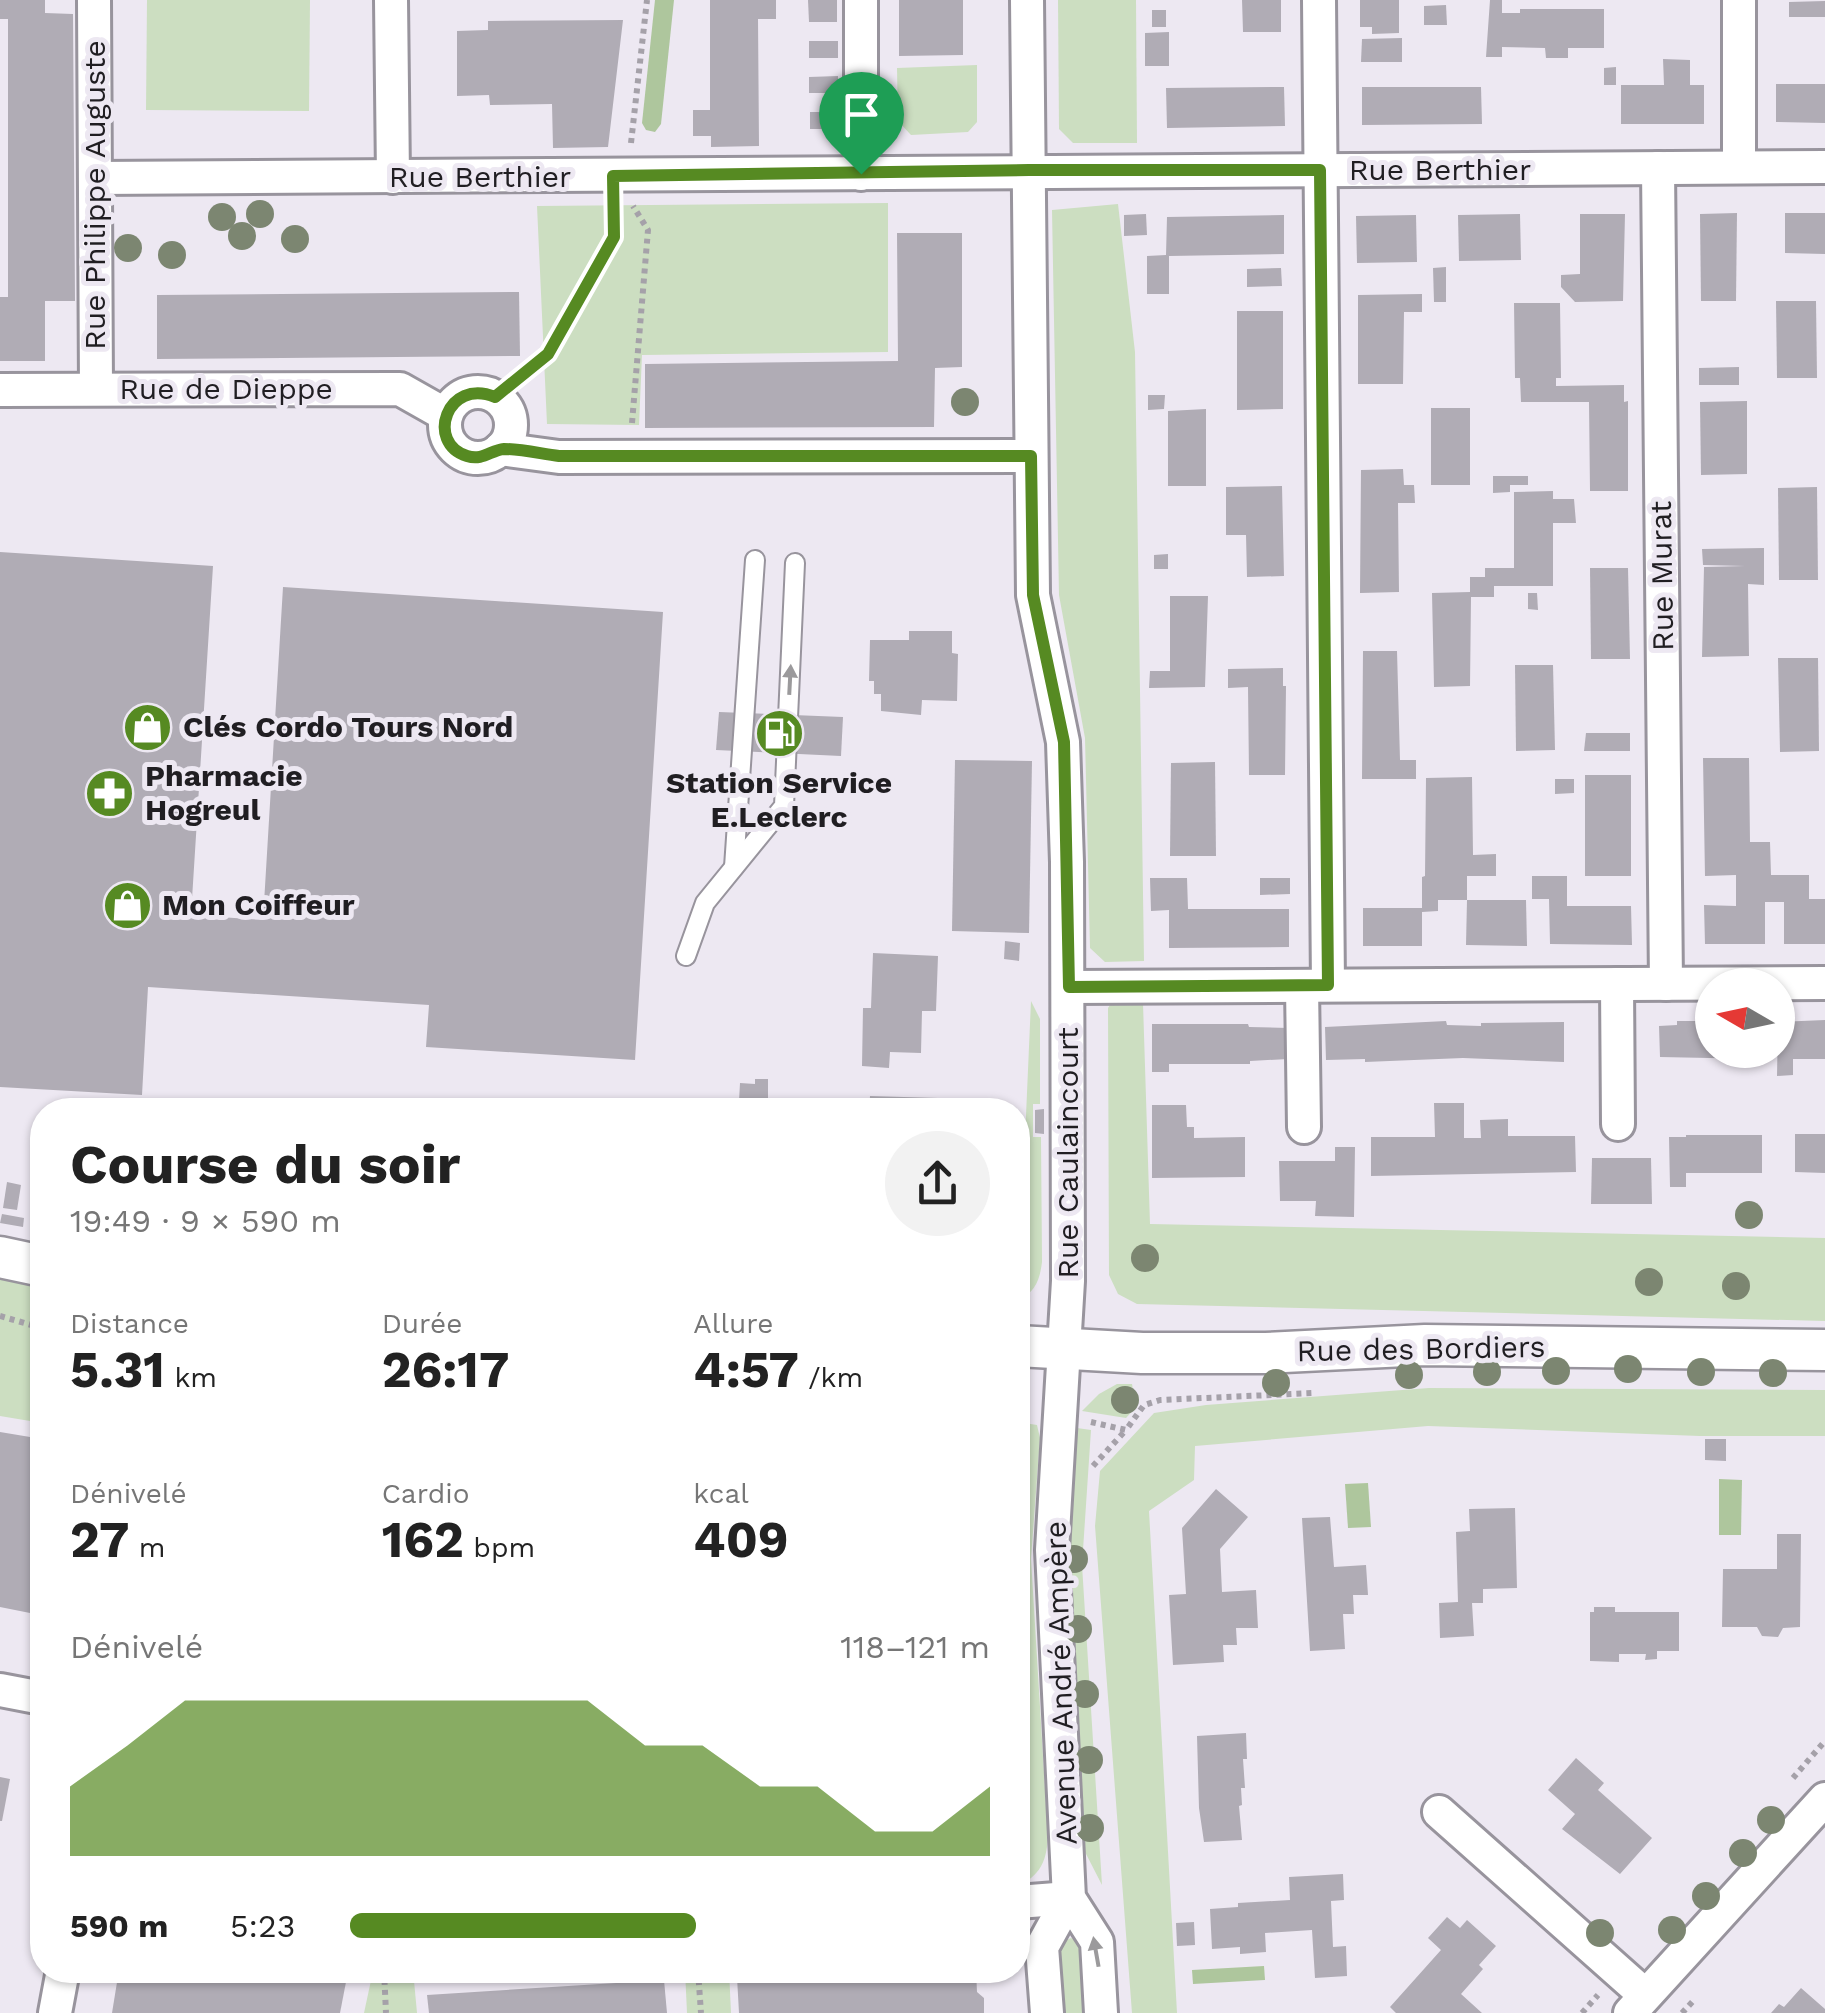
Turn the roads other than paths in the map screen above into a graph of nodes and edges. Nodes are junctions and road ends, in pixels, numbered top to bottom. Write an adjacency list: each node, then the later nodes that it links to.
1 (94, 0): 14 (street, Rue Philippe Auguste)
2 (392, 0): 13 (street)
3 (861, 0): 12 (street)
4 (1027, 0): 10 (street, Rue Caulaincourt)
5 (1319, 0): 11 (street)
6 (1739, 0): 7 (street)
7 (1739, 167): 8 (street, Rue Berthier); 9 (street, Rue Berthier)
8 (1825, 167)
9 (1658, 168): 11 (street, Rue Berthier); 26 (street, Rue Murat)
10 (1029, 170): 11 (street, Rue Berthier); 12 (street, Rue Berthier); 19 (street, Rue Caulaincourt)
11 (1320, 170): 27 (street)
12 (861, 174): 13 (street, Rue Berthier)
13 (393, 177): 14 (street, Rue Berthier)
14 (95, 178): 15 (street, Rue Philippe Auguste)
15 (96, 389): 16 (street, Rue de Dieppe); 17 (street, Rue de Dieppe)
16 (0, 390)
17 (446, 415): 18 (street); 18 (street)
18 (500, 449): 19 (street)
19 (1031, 456): 28 (street, Rue Caulaincourt)
20 (755, 560): 22 (lane)
21 (795, 563): 22 (lane, one-way to 21)
22 (734, 868): 23 (lane)
23 (686, 956)
24 (1825, 983): 26 (street)
25 (1617, 984): 26 (street); 27 (street); 29 (street)
26 (1666, 984)
27 (1315, 985): 28 (street); 30 (street)
28 (1069, 987): 34 (street, Rue Caulaincourt)
29 (1618, 1124)
30 (1304, 1127)
31 (0, 1258): 32 (street)
32 (30, 1264)
33 (1030, 1347): 34 (street, Rue des Bordiers)
34 (1065, 1349): 35 (street, Rue des Bordiers); 40 (street, Avenue André Ampère)
35 (1825, 1350)
36 (0, 1690): 37 (street)
37 (30, 1696)
38 (1825, 1799): 43 (street)
39 (1439, 1812): 43 (street)
40 (1069, 1898): 41 (street); 45 (street); 46 (street, Avenue André Ampère, one-way to 40)
41 (1030, 1901)
42 (61, 1983): 44 (street)
43 (1637, 2004)
44 (55, 2013)
45 (1047, 2013)
46 (1101, 2013)

